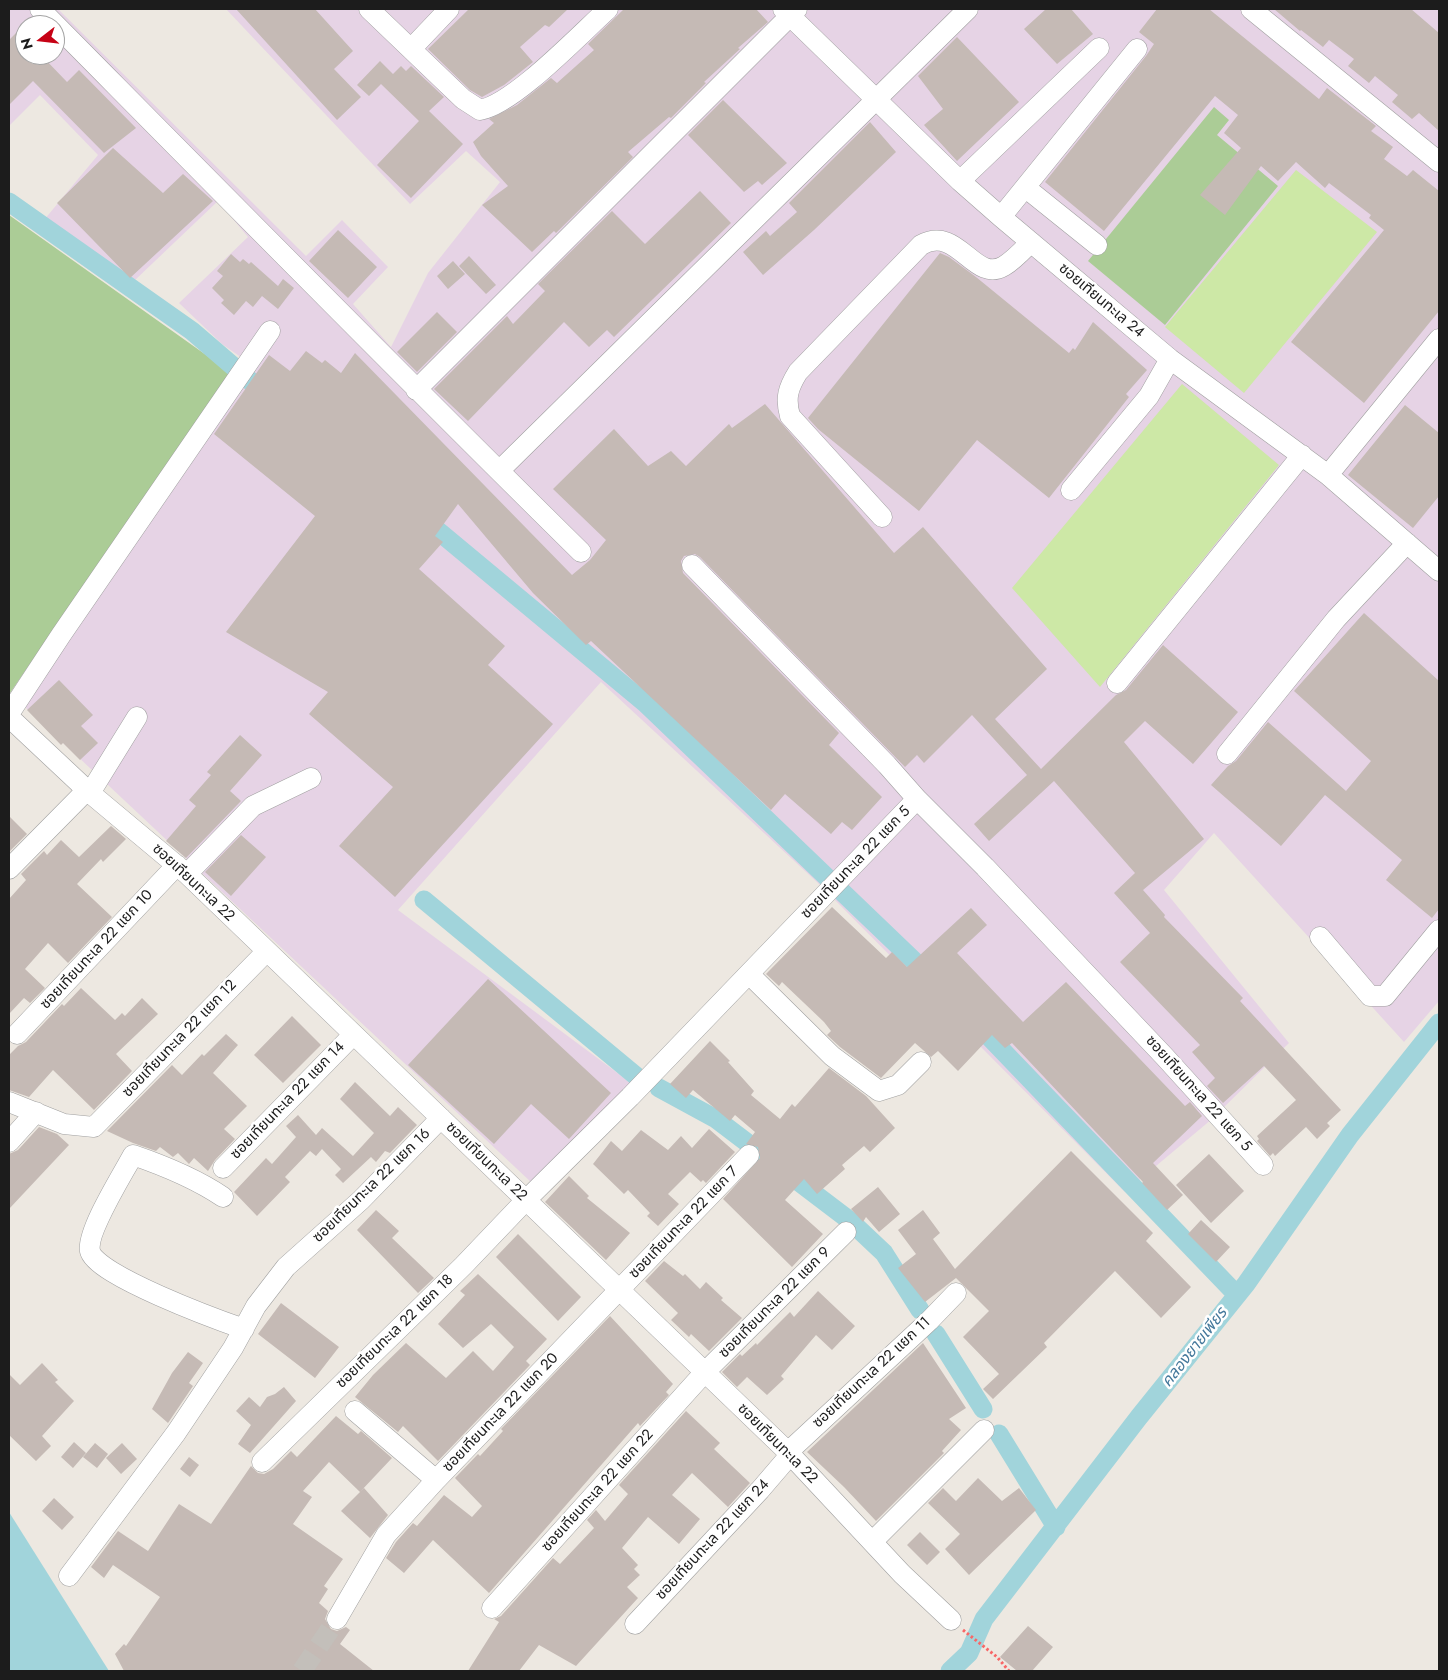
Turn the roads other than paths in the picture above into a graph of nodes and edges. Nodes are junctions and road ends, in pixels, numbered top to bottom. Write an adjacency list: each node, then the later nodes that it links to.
1 (40, 9): 21 (street)
2 (368, 9): 10 (street)
3 (449, 9): 10 (street)
4 (608, 9): 10 (street)
5 (968, 9): 11 (street)
6 (1251, 9): 12 (street)
7 (790, 11): 11 (street, ซอยเทียนทะเล 24); 21 (street)
8 (1099, 48): 13 (street)
9 (1137, 49): 14 (street)
10 (411, 50)
11 (876, 98): 13 (street, ซอยเทียนทะเล 24); 23 (street)
12 (1439, 162)
13 (960, 181): 15 (street, ซอยเทียนทะเล 24)
14 (1026, 188): 15 (street); 17 (street)
15 (1001, 217): 16 (street, ซอยเทียนทะเล 24)
16 (1031, 242): 20 (street, ซอยเทียนทะเล 24); 26 (street)
17 (1097, 245)
18 (270, 331): 32 (street)
19 (1439, 340): 24 (street)
20 (1170, 359): 22 (street, ซอยเทียนทะเล 24); 25 (street)
21 (416, 390): 23 (street)
22 (1302, 455): 24 (street, ซอยเทียนทะเล 24); 31 (street)
23 (500, 470): 28 (street)
24 (1328, 475): 27 (street, ซอยเทียนทะเล 24)
25 (1071, 490)
26 (882, 517)
27 (1407, 543): 30 (street, ซอยเทียนทะเล 24); 34 (street)
28 (581, 552)
29 (692, 565): 37 (street)
30 (1439, 571)
31 (1117, 684)
32 (9, 716): 36 (street, ซอยเทียนทะเล 22)
33 (138, 717): 36 (street)
34 (1227, 754)
35 (311, 778): 39 (street, ซอยเทียนทะเล 22 แยก 10)
36 (88, 792): 38 (street); 39 (street, ซอยเทียนทะเล 22)
37 (917, 799): 43 (street, ซอยเทียนทะเล 22 แยก 5); 52 (street, ซอยเทียนทะเล 22 แยก 5)
38 (9, 869)
39 (182, 870): 42 (street, ซอยเทียนทะเล 22); 44 (street, ซอยเทียนทะเล 22 แยก 10)
40 (1439, 930): 41 (street)
41 (1320, 937)
42 (266, 952): 45 (street, ซอยเทียนทะเล 22); 48 (street, ซอยเทียนทะเล 22 แยก 12)
43 (749, 974): 46 (street); 55 (street, ซอยเทียนทะเล 22 แยก 5)
44 (17, 1034)
45 (353, 1034): 49 (street, ซอยเทียนทะเล 22); 53 (street, ซอยเทียนทะเล 22 แยก 14)
46 (921, 1062)
47 (9, 1102): 48 (street)
48 (36, 1112): 50 (street)
49 (441, 1118): 55 (street, ซอยเทียนทะเล 22); 59 (street, ซอยเทียนทะเล 22 แยก 16)
50 (9, 1142)
51 (749, 1155): 57 (street, ซอยเทียนทะเล 22 แยก 7)
52 (1262, 1165)
53 (224, 1168)
54 (223, 1197): 59 (street)
55 (526, 1200): 57 (street, ซอยเทียนทะเล 22); 64 (street, ซอยเทียนทะเล 22 แยก 18)
56 (846, 1232): 60 (street, ซอยเทียนทะเล 22 แยก 9)
57 (619, 1290): 60 (street, ซอยเทียนทะเล 22); 65 (street, ซอยเทียนทะเล 22 แยก 20)
58 (956, 1293): 63 (street, ซอยเทียนทะเล 22 แยก 11)
59 (244, 1329): 67 (street, ซอยเทียนทะเล 22 แยก 16)
60 (704, 1373): 63 (street, ซอยเทียนทะเล 22); 68 (street, ซอยเทียนทะเล 22 แยก 22)
61 (355, 1411): 65 (street, ซอยเทียนทะเล 22 แยก 20)
62 (984, 1430): 66 (street)
63 (789, 1454): 66 (street, ซอยเทียนทะเล 22); 71 (street, ซอยเทียนทะเล 22 แยก 24)
64 (262, 1462)
65 (436, 1480): 69 (street)
66 (872, 1542): 70 (street, ซอยเทียนทะเล 22)
67 (69, 1576)
68 (492, 1608)
69 (336, 1619)
70 (951, 1620)
71 (635, 1624)

